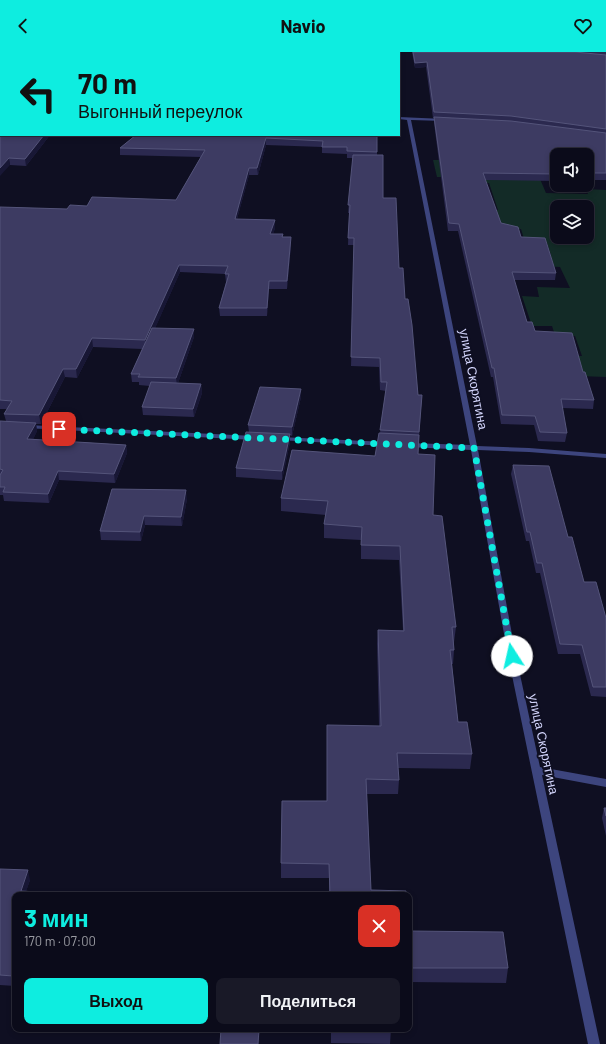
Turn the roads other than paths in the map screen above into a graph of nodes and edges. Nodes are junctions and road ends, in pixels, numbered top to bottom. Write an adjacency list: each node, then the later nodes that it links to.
1 (400, 118): 2 (street)
2 (410, 118): 3 (street); 9 (street, улица Скорятина)
3 (448, 121)
4 (19, 427): 5 (street)
5 (266, 438)
6 (274, 438): 7 (street)
7 (394, 444)
8 (402, 444): 9 (street)
9 (474, 448): 10 (street); 11 (street, улица Скорятина)
10 (606, 456)
11 (536, 770): 12 (street); 13 (street, улица Скорятина)
12 (606, 784)
13 (594, 1044)

